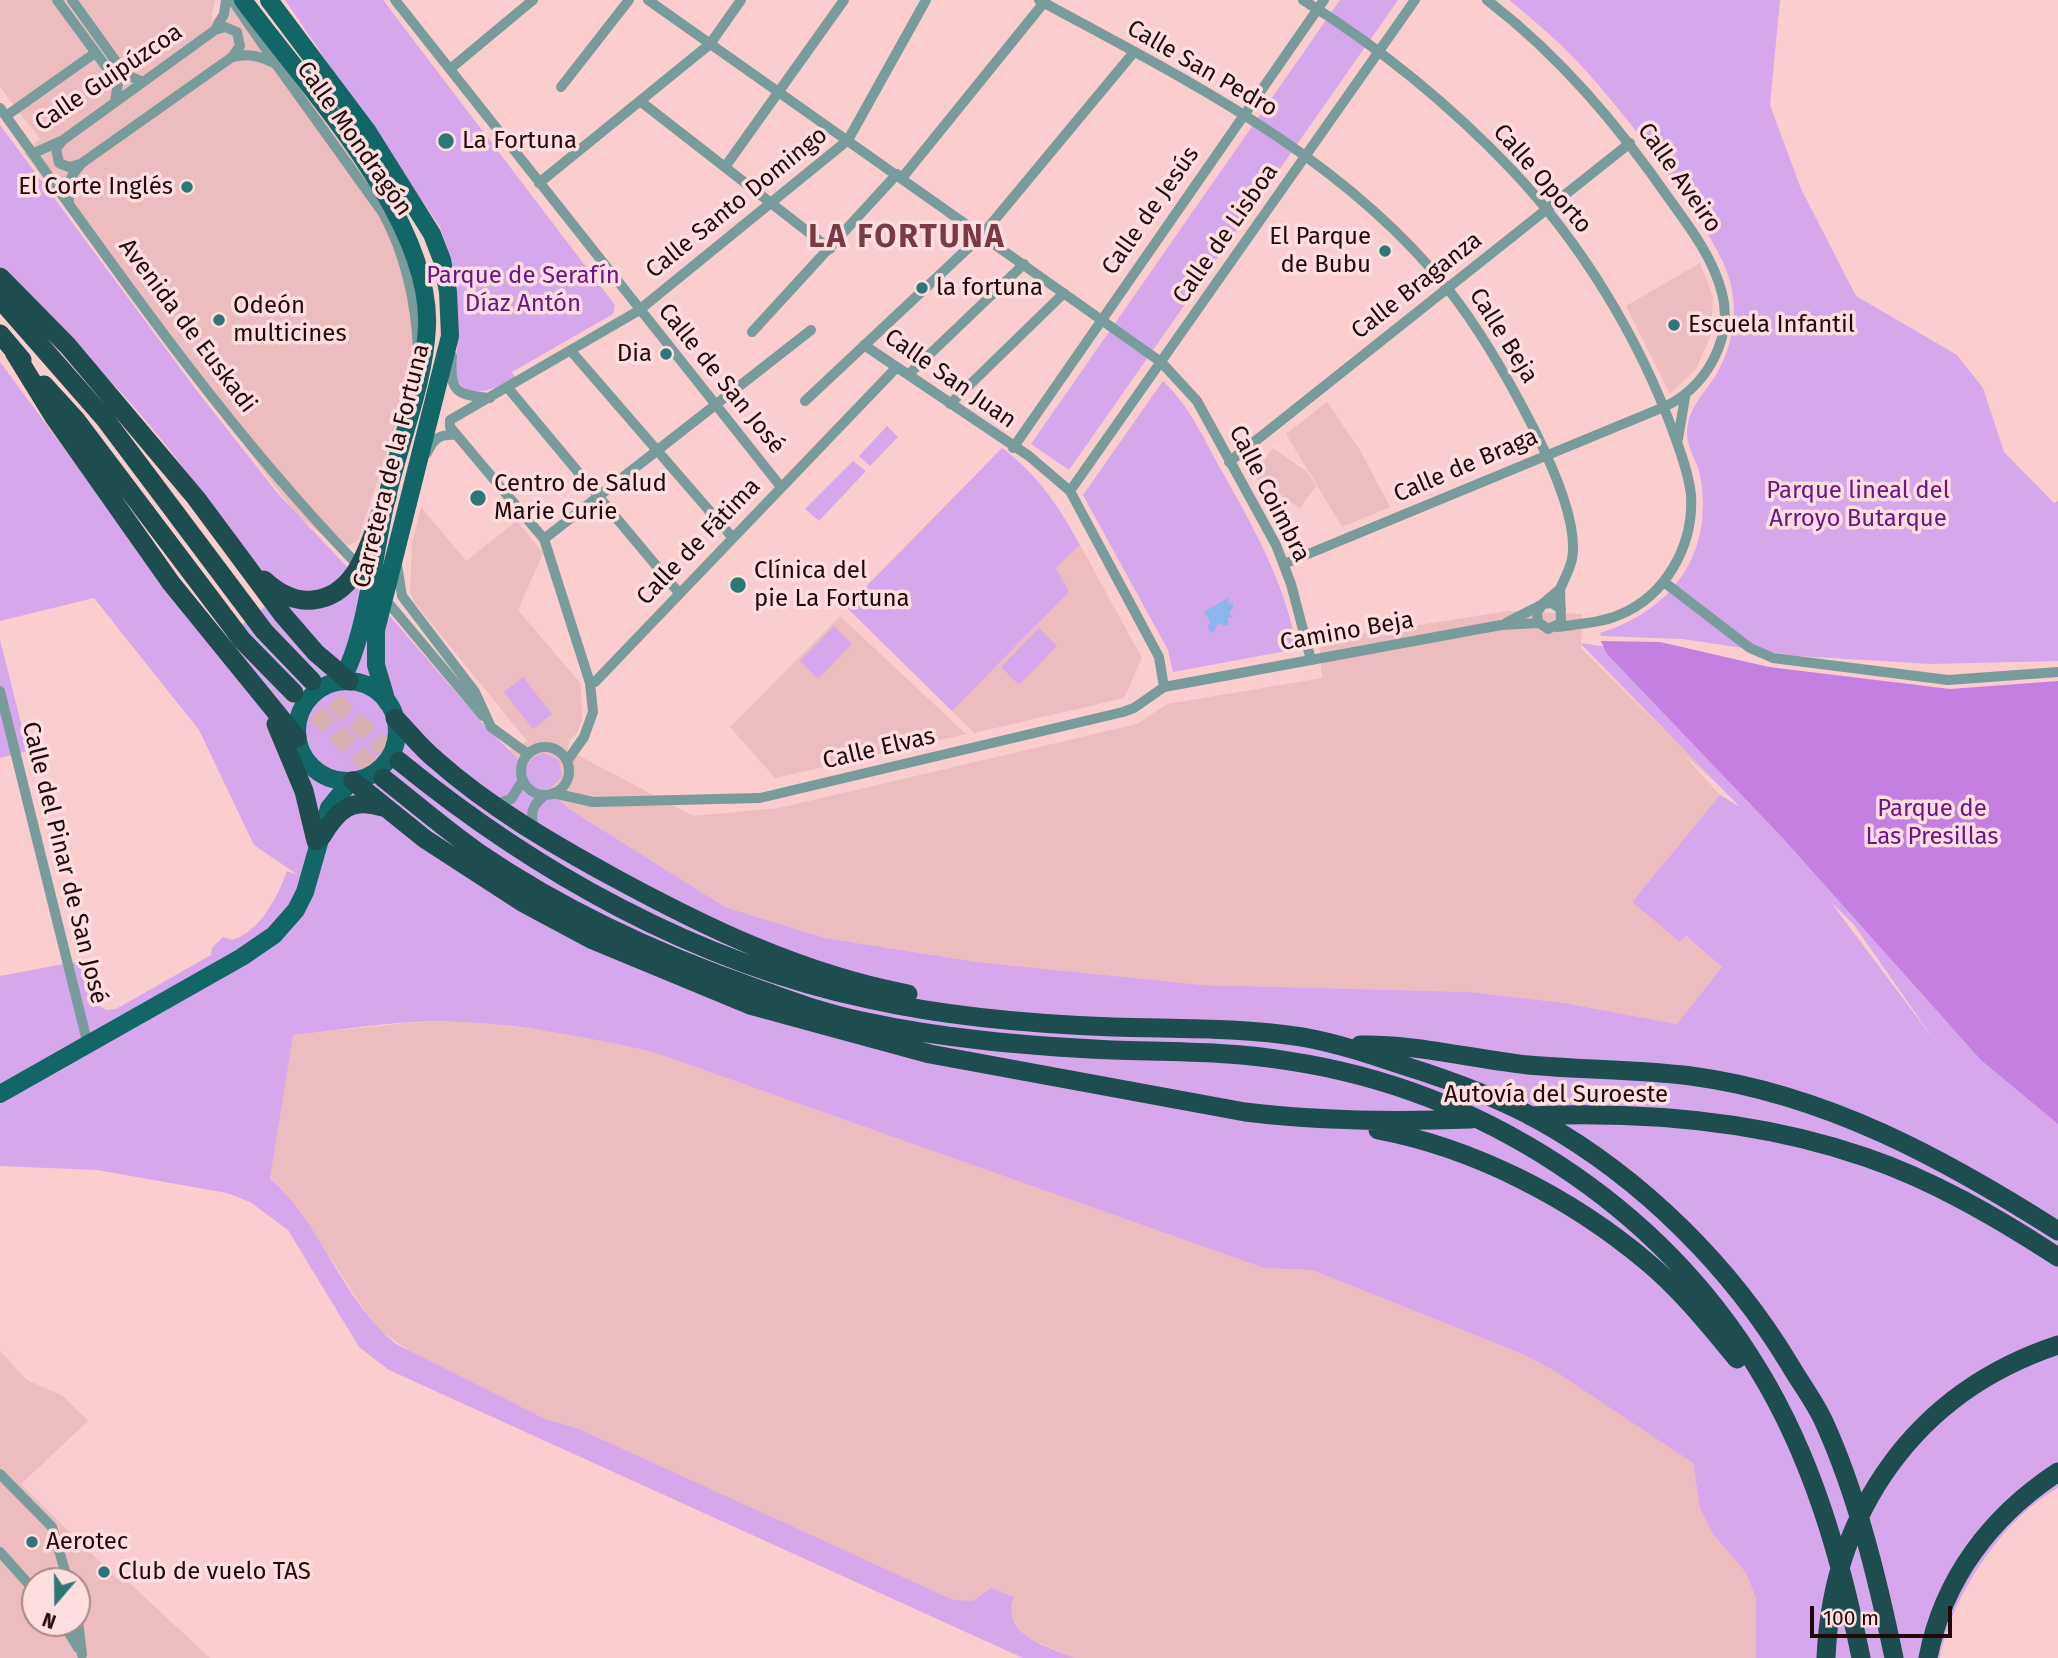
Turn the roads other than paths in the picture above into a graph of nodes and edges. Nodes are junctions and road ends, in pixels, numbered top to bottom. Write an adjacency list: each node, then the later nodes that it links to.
1 (57, 0): 22 (street)
2 (72, 0): 26 (street)
3 (229, 0): 18 (street, Calle Guipúzcoa); 24 (street)
4 (243, 0): 64 (main road, Carretera de la Fortuna)
5 (270, 0): 57 (main road, Carretera de la Fortuna)
6 (394, 0): 25 (street, Calle de San José)
7 (533, 0): 25 (street)
8 (629, 0): 27 (street)
9 (648, 0): 19 (street, Calle Coimbra)
10 (741, 0): 19 (street)
11 (844, 0): 28 (street)
12 (926, 0): 34 (street, Calle Santo Domingo)
13 (1303, 0): 17 (street, Calle Oporto)
14 (1415, 0): 20 (street, Calle de Lisboa)
15 (1487, 0): 35 (street, Calle Aveiro)
16 (1043, 1): 21 (street, Calle San Pedro); 40 (street)
17 (1321, 5): 20 (street, Calle Oporto); 32 (street, Calle de Jesús)
18 (215, 30): 23 (street); 26 (street, Calle Guipúzcoa)
19 (710, 44): 28 (street, Calle Coimbra); 29 (street)
20 (1378, 51): 37 (street, Calle de Lisboa); 44 (street, Calle Oporto)
21 (1133, 52): 32 (street, Calle San Pedro); 45 (street)
22 (95, 53): 30 (street); 31 (street)
23 (232, 57): 24 (street, Calle Mondragón); 38 (street)
24 (276, 65): 64 (street, Calle Mondragón)
25 (450, 69): 41 (street, Calle de San José)
26 (143, 82): 30 (street, Calle Guipúzcoa)
27 (561, 87)
28 (779, 91): 34 (street, Calle Coimbra); 39 (street)
29 (640, 101): 39 (street); 41 (street)
30 (115, 102): 33 (street, Calle Guipúzcoa)
31 (3, 112): 36 (street, Avenida de Euskadi)
32 (1245, 113): 37 (street, Calle San Pedro); 53 (street, Calle de Jesús)
33 (63, 140): 36 (street, Calle Guipúzcoa); 38 (street)
34 (848, 140): 40 (street, Calle Coimbra); 42 (street, Calle Santo Domingo)
35 (1630, 143): 44 (street, Calle Braganza); 66 (street, Calle Aveiro)
36 (34, 153): 43 (street, Avenida de Euskadi)
37 (1306, 156): 49 (street, Calle Beja); 61 (street, Calle de Lisboa)
38 (82, 163): 43 (street)
39 (725, 167): 42 (street)
40 (900, 176): 45 (street, Calle Coimbra); 46 (street)
41 (539, 183): 52 (street, Calle de San José)
42 (770, 202): 46 (street); 52 (street, Calle Santo Domingo)
43 (69, 203): 87 (street, Avenida de Euskadi)
44 (1547, 210): 49 (street, Calle Braganza); 71 (street, Calle Oporto)
45 (982, 235): 47 (street, Calle Coimbra); 58 (street)
46 (830, 249): 55 (street)
47 (1024, 264): 50 (street, Calle Coimbra); 63 (street)
48 (0, 277): 83 (highway)
49 (1447, 288): 76 (street, Calle Beja); 77 (street, Calle Braganza)
50 (1064, 293): 53 (street, Calle Coimbra); 69 (street)
51 (0, 299): 101 (highway)
52 (638, 311): 59 (street, Calle Santo Domingo); 70 (street, Calle de San José)
53 (1101, 319): 61 (street, Calle Coimbra); 74 (street, Calle de Jesús)
54 (811, 330): 70 (street)
55 (752, 332)
56 (0, 334): 60 (highway)
57 (450, 337): 67 (street); 78 (main road, Carretera de la Fortuna)
58 (864, 345): 62 (street, Calle San Juan); 68 (street)
59 (571, 351): 65 (street, Calle Santo Domingo); 75 (street)
60 (14, 352): 104 (highway); 106 (highway)
61 (1161, 362): 77 (street, Calle Coimbra); 80 (street, Calle de Lisboa)
62 (896, 368): 63 (street, Calle San Juan); 79 (street, Calle de Fátima)
63 (909, 374): 69 (street, Calle San Juan)
64 (418, 386): 82 (main road, Carretera de la Fortuna)
65 (508, 388): 67 (street, Calle Santo Domingo); 81 (street)
66 (1685, 397): 71 (street, Calle Aveiro); 73 (street, Calle Oporto)
67 (490, 398): 72 (street, Calle Santo Domingo)
68 (805, 401)
69 (950, 404): 74 (street, Calle San Juan)
70 (715, 405): 75 (street); 79 (street, Calle de San José)
71 (1664, 407): 73 (street, Calle Oporto); 76 (street, Calle de Braga)
72 (453, 431): 78 (street, Calle Santo Domingo); 86 (street)
73 (1678, 444): 89 (street, Calle Oporto)
74 (1013, 448): 80 (street, Calle San Juan)
75 (658, 451): 81 (street); 85 (street)
76 (1546, 456): 88 (street, Calle de Braga); 90 (street, Calle Beja)
77 (1229, 462): 88 (street, Calle Coimbra)
78 (414, 479): 84 (main road, Carretera de la Fortuna)
79 (781, 487): 85 (street, Calle de Fátima)
80 (1070, 491): 103 (street)
81 (598, 495): 86 (street); 91 (street)
82 (387, 497): 83 (highway); 100 (main road, Carretera de la Fortuna)
83 (212, 522): 100 (highway)
84 (401, 527): 107 (main road, Carretera de la Fortuna); 108 (street)
85 (733, 538): 91 (street, Calle de Fátima)
86 (544, 540): 102 (street)
87 (352, 559)
88 (1284, 564): 98 (street, Calle Coimbra)
89 (1664, 582): 97 (street, Calle Oporto); 99 (street)
90 (1560, 589): 93 (street); 94 (street)
91 (679, 593): 102 (street, Calle de Fátima)
92 (390, 605): 108 (street)
93 (1541, 606): 94 (street); 95 (street); 96 (street)
94 (1561, 609): 97 (street)
95 (1538, 623): 96 (street, Camino Beja); 97 (street)
96 (1501, 625): 98 (street, Camino Beja)
97 (1557, 627)
98 (1311, 660): 103 (street, Camino Beja)
99 (2058, 672)
100 (345, 680): 107 (main road); 109 (main road)
101 (312, 681)
102 (590, 683): 113 (street)
103 (1164, 687): 119 (street, Calle Elvas)
104 (258, 689): 109 (highway); 123 (highway)
105 (0, 691): 126 (street, Calle del Pinar de San José)
106 (293, 693)
107 (391, 710): 117 (main road); 120 (highway)
108 (491, 727): 110 (street)
109 (297, 738): 111 (main road)
110 (528, 754): 113 (street); 116 (street)
111 (304, 758): 117 (main road); 123 (main road)
112 (399, 761): 125 (highway)
113 (567, 761): 115 (street)
114 (383, 778): 124 (highway)
115 (568, 778): 118 (street); 119 (street)
116 (523, 780): 118 (street); 120 (street)
117 (352, 781): 121 (highway); 123 (main road)
118 (549, 794): 119 (street, Calle Elvas); 122 (street)
119 (593, 802)
120 (494, 806): 122 (highway)
121 (387, 809): 123 (highway); 128 (highway)
122 (536, 833): 125 (highway)
123 (319, 838): 126 (main road)
124 (860, 1021): 128 (highway); 134 (highway)
125 (1014, 1021): 127 (highway)
126 (88, 1045): 129 (main road)
127 (1342, 1045): 131 (highway, Autovía del Suroeste); 144 (highway)
128 (1071, 1078): 130 (highway, Autovía del Suroeste)
129 (0, 1094)
130 (1290, 1118): 132 (highway, Autovía del Suroeste); 134 (highway)
131 (2058, 1231)
132 (2058, 1257)
133 (2058, 1345): 142 (highway)
134 (1778, 1405): 143 (highway)
135 (2058, 1472): 145 (highway)
136 (0, 1474): 138 (street)
137 (0, 1552): 139 (street)
138 (64, 1567)
139 (21, 1575)
140 (77, 1637): 141 (street)
141 (83, 1656)
142 (1826, 1658)
143 (1861, 1658)
144 (1894, 1658)
145 (1928, 1658)

